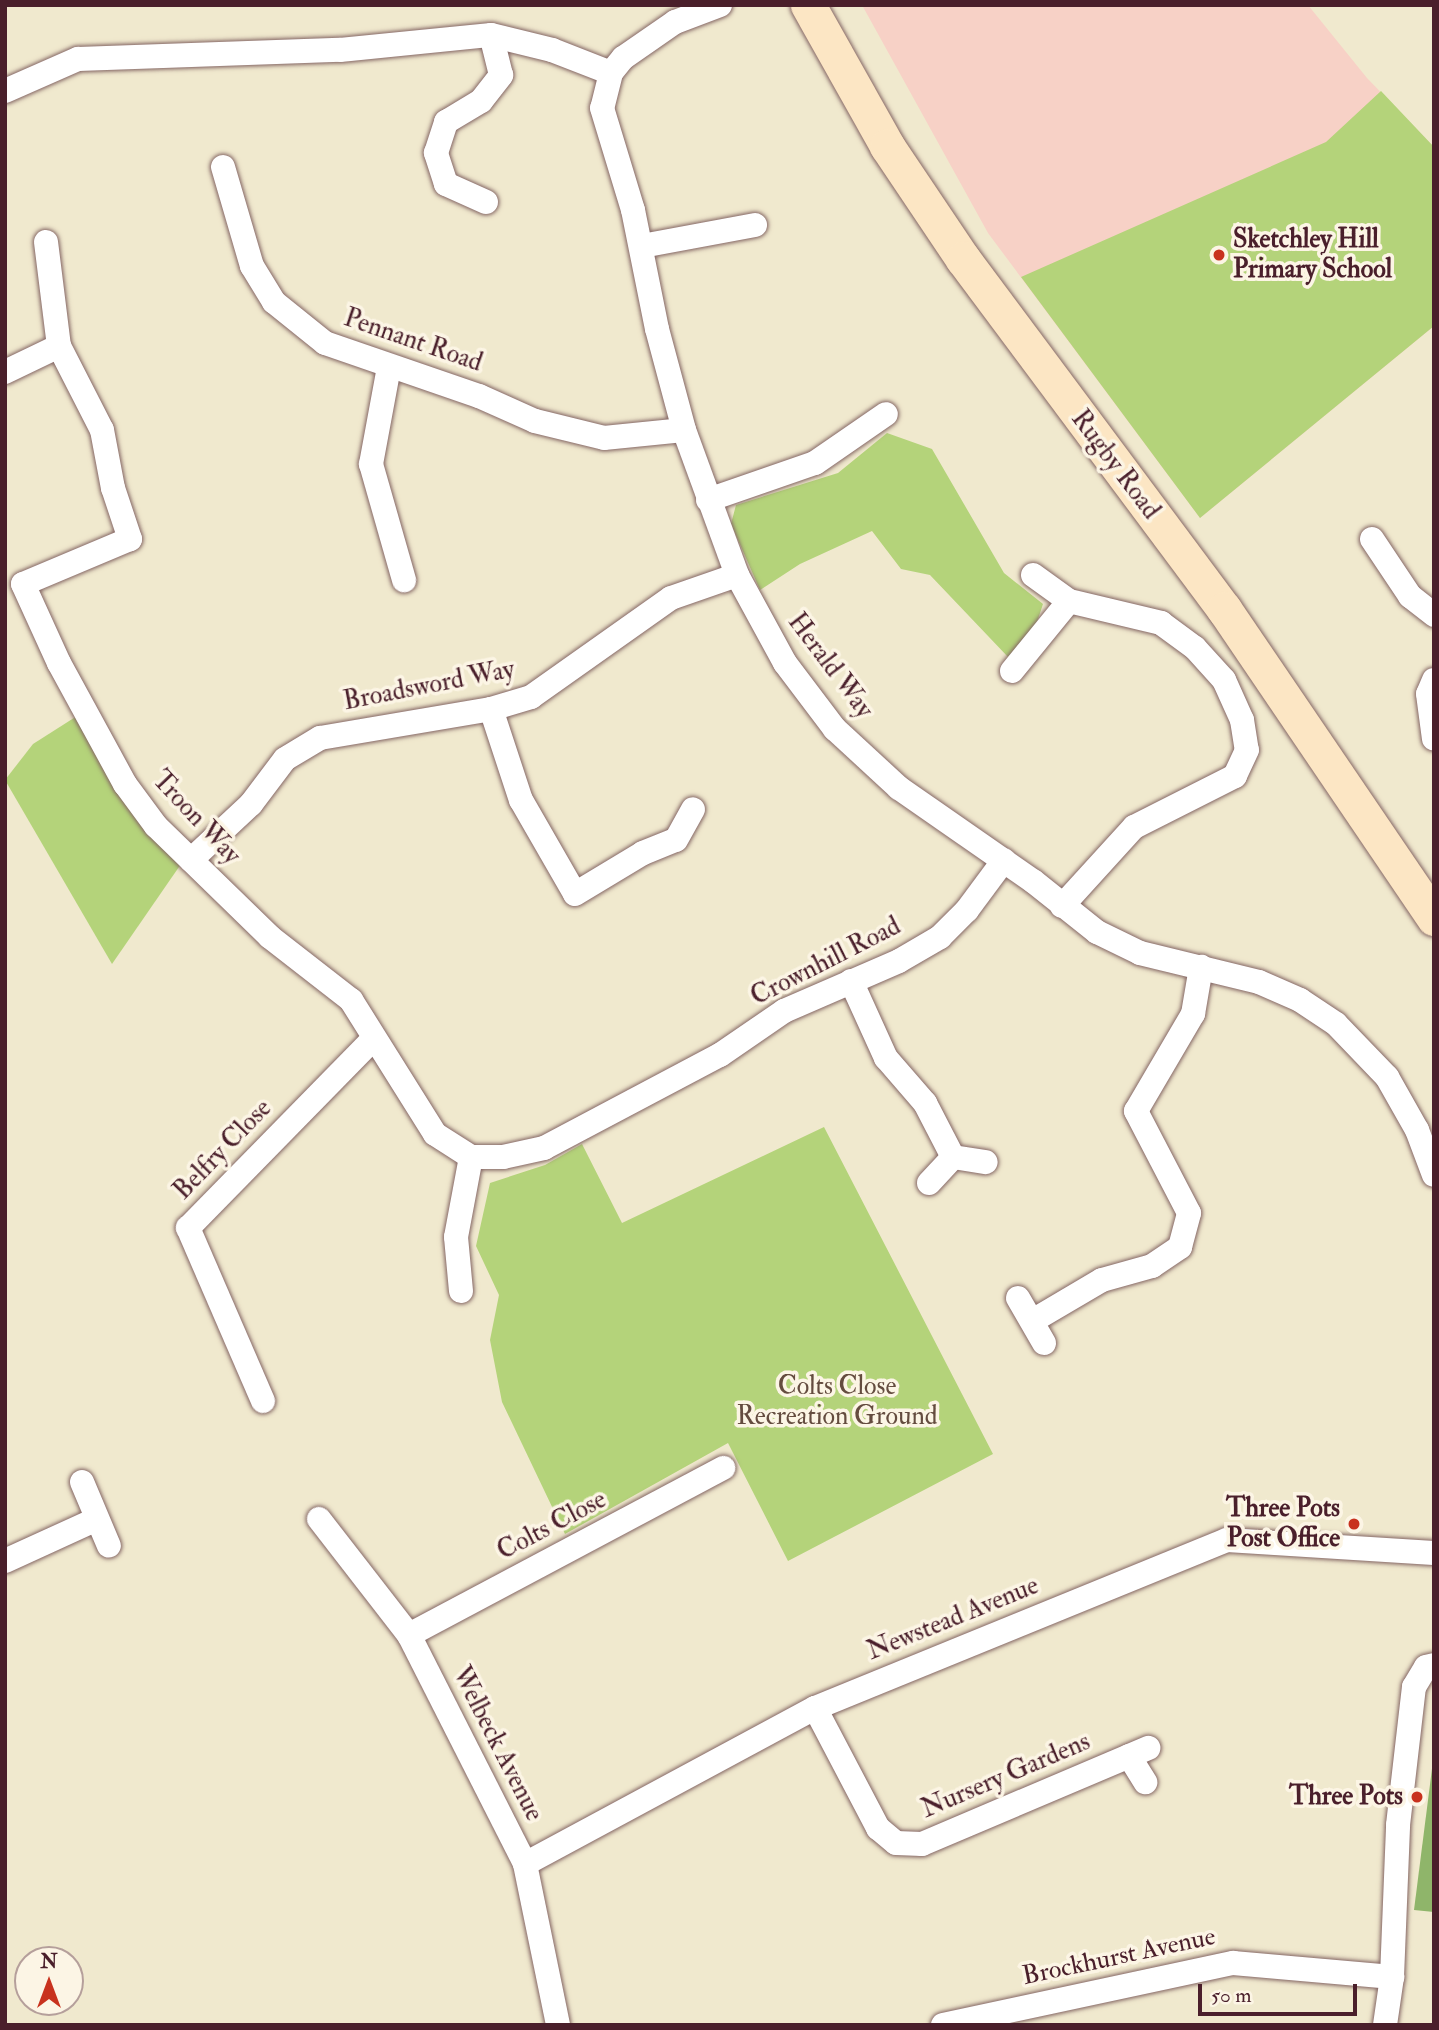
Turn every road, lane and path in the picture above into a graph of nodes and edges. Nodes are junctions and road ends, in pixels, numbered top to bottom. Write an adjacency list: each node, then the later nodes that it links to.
1 (720, 5): 4 (street)
2 (808, 5): 31 (main road, Rugby Road)
3 (491, 35): 4 (street); 5 (street); 7 (street)
4 (611, 73): 10 (street, Herald Way)
5 (5, 91)
6 (223, 167): 12 (street, Pennant Road)
7 (486, 202)
8 (755, 225): 10 (street)
9 (46, 242): 11 (street)
10 (642, 246): 15 (street, Herald Way)
11 (59, 346): 13 (street); 28 (street, Troon Way)
12 (389, 367): 15 (street, Pennant Road); 20 (street)
13 (5, 372)
14 (886, 414): 16 (street)
15 (684, 430): 16 (street, Herald Way)
16 (708, 500): 18 (street, Herald Way)
17 (1372, 539): 22 (street)
18 (737, 575): 25 (street, Broadsword Way); 29 (street, Herald Way)
19 (1032, 575): 21 (street)
20 (404, 580)
21 (1069, 601): 23 (street); 30 (street)
22 (1434, 615)
23 (1012, 671)
24 (1434, 680): 26 (street)
25 (491, 709): 27 (street); 28 (street, Broadsword Way)
26 (1434, 739)
27 (693, 809)
28 (191, 860): 34 (street, Troon Way)
29 (1004, 860): 30 (street, Herald Way); 33 (street, Crownhill Road)
30 (1062, 906): 32 (street, Herald Way)
31 (1434, 918)
32 (1201, 967): 38 (street, Herald Way); 42 (street)
33 (851, 981): 35 (street, Crownhill Road); 36 (street)
34 (373, 1039): 35 (street, Troon Way); 44 (street, Belfry Close)
35 (471, 1157): 40 (street)
36 (953, 1157): 37 (street); 39 (street)
37 (986, 1162)
38 (1434, 1175)
39 (929, 1183)
40 (461, 1291)
41 (1018, 1298): 42 (street)
42 (1034, 1320): 43 (street)
43 (1044, 1343)
44 (263, 1401)
45 (723, 1468): 52 (street, Colts Close)
46 (82, 1482): 48 (street)
47 (319, 1519): 52 (street, Welbeck Avenue)
48 (95, 1520): 49 (street); 51 (street)
49 (109, 1546)
50 (1434, 1553): 54 (street, Newstead Avenue)
51 (5, 1561)
52 (409, 1635): 56 (street, Welbeck Avenue)
53 (1434, 1665): 57 (street)
54 (816, 1708): 55 (street, Nursery Gardens); 56 (street, Newstead Avenue)
55 (1145, 1782)
56 (525, 1864): 58 (street, Welbeck Avenue)
57 (1392, 1977): 59 (street, Brockhurst Avenue); 60 (street)
58 (558, 2025)
59 (943, 2025)
60 (1385, 2025)

